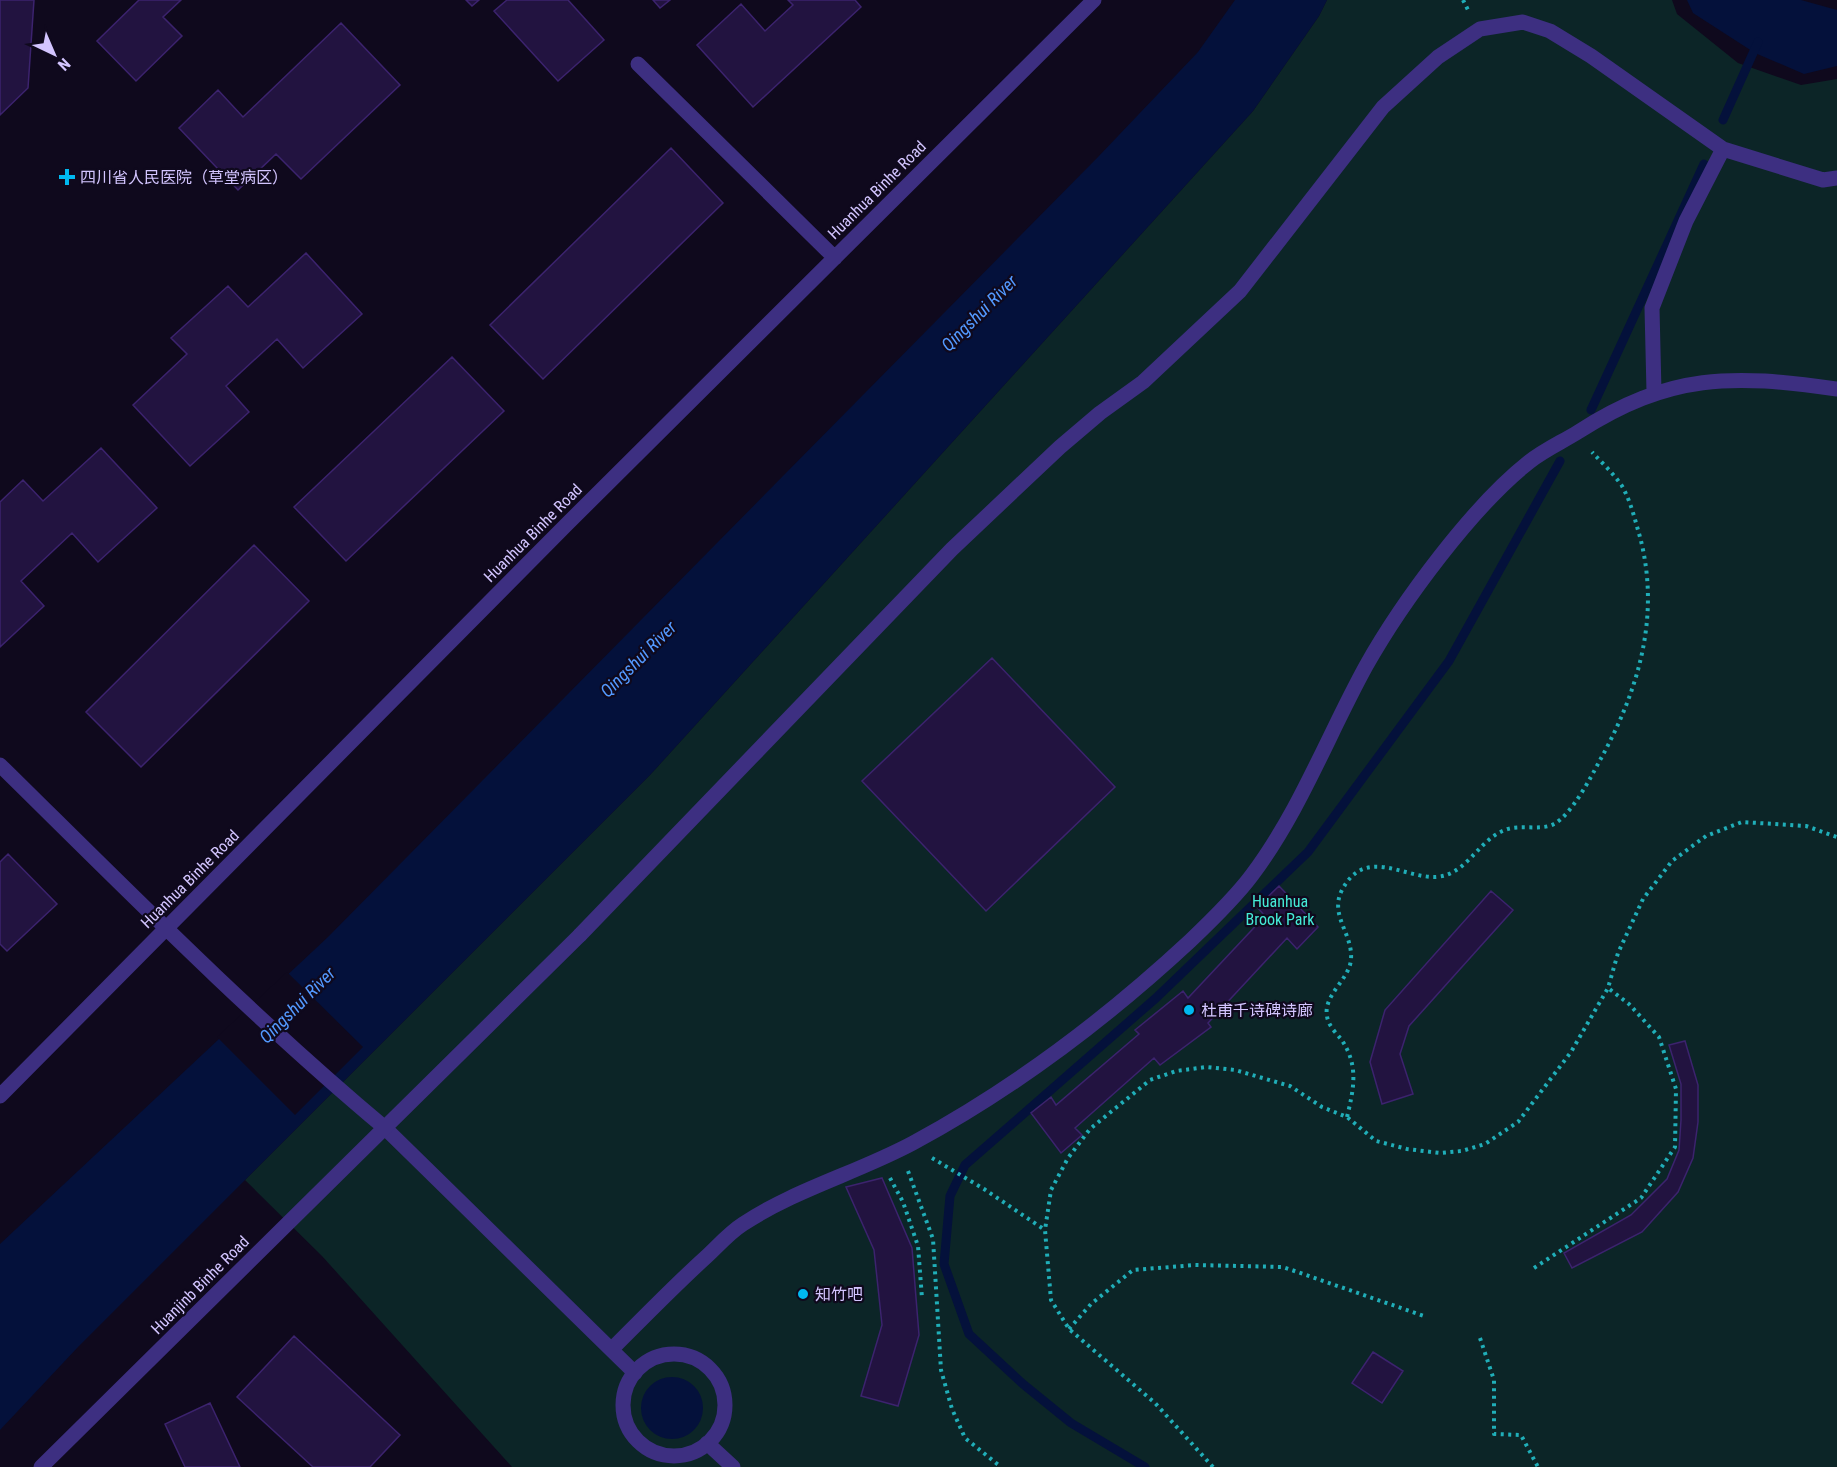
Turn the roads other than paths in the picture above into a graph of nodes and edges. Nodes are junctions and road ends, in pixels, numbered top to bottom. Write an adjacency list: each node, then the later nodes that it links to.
1 (1094, 0): 5 (street, Huanhua Binhe Road)
2 (638, 64): 5 (street)
3 (1723, 149): 4 (street, Huanjinb Binhe Road); 7 (street); 11 (street, Huanjinb Binhe Road)
4 (1837, 178)
5 (835, 258): 9 (street, Huanhua Binhe Road)
6 (1837, 389): 7 (street)
7 (1654, 392): 12 (street)
8 (0, 765): 9 (street)
9 (166, 929): 10 (street, Huanhua Binhe Road); 11 (street)
10 (0, 1096)
11 (384, 1128): 12 (street); 15 (street, Huanjinb Binhe Road)
12 (612, 1349): 13 (street)
13 (634, 1372): 14 (street); 14 (street)
14 (707, 1443): 16 (street)
15 (40, 1467)
16 (733, 1467)

